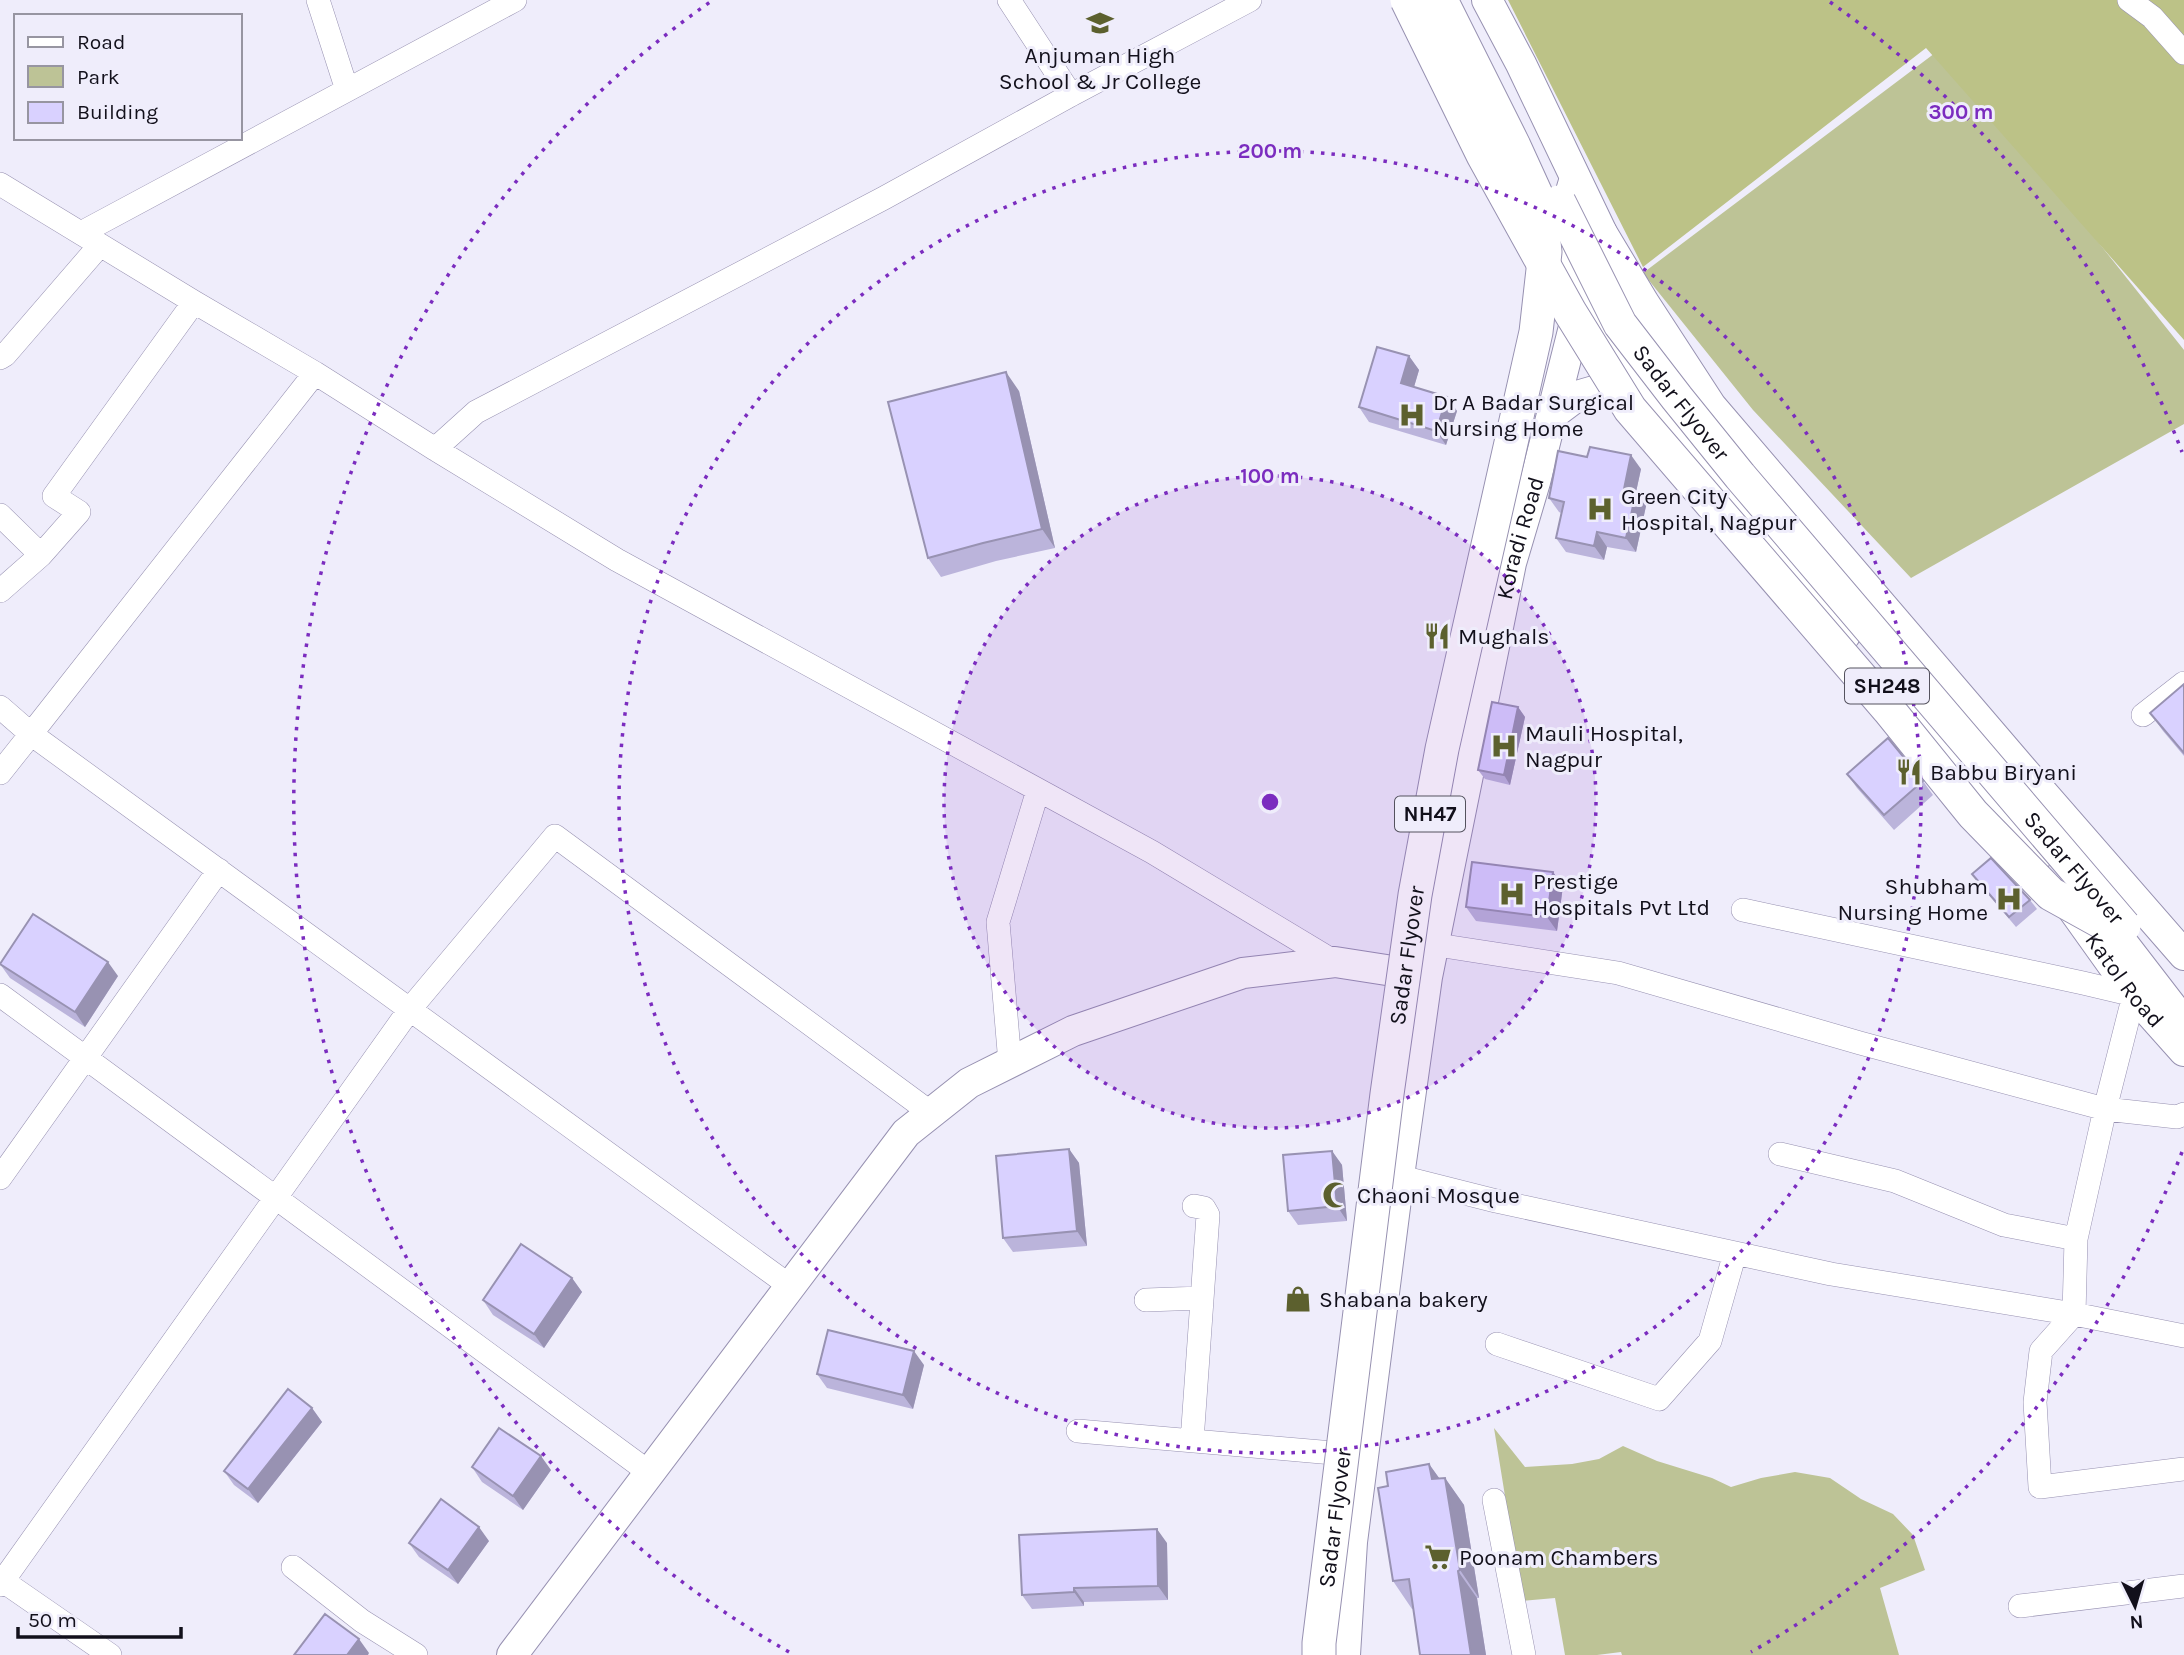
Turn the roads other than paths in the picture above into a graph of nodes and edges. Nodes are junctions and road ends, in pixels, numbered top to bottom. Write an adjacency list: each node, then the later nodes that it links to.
1 (318, 0): 12 (street)
2 (516, 0): 12 (street)
3 (1009, 0): 13 (street)
4 (1250, 0): 13 (street)
5 (1407, 0): 47 (highway, Sadar Flyover, bridge)
6 (1422, 0): 18 (main road, Katol Road)
7 (1441, 0): 82 (highway, Sadar Flyover / NH47, bridge)
8 (1456, 0): 15 (highway, Sadar Flyover)
9 (1487, 0): 15 (main road)
10 (2129, 0): 11 (street)
11 (2184, 52)
12 (347, 90): 17 (street)
13 (1071, 95): 25 (street)
14 (0, 184): 17 (street)
15 (1567, 190): 16 (main road); 18 (main road, Koradi Road); 45 (highway, Sadar Flyover, bridge); 83 (highway, Sadar Flyover / NH47, bridge)
16 (1602, 233): 20 (main road, Koradi Road); 39 (main road, SH248)
17 (90, 239): 19 (street); 21 (street)
18 (1553, 249): 20 (main road, Katol Road); 37 (main road, Koradi Road / NH47)
19 (194, 302): 22 (street); 27 (street)
20 (1588, 306): 23 (main road, Katol Road / SH248); 24 (main road, Koradi Road)
21 (0, 358)
22 (315, 373): 25 (street); 32 (street)
23 (1646, 394): 24 (main road); 44 (main road, Katol Road / SH248)
24 (1553, 414): 38 (main road, Koradi Road)
25 (435, 449): 34 (street)
26 (0, 515): 27 (street)
27 (41, 555): 28 (street)
28 (0, 591)
29 (2184, 683): 31 (street)
30 (0, 707): 32 (street)
31 (2143, 715)
32 (31, 734): 33 (street); 35 (street)
33 (0, 773)
34 (1038, 790): 40 (street); 50 (street)
35 (219, 870): 46 (street); 49 (street)
36 (1743, 910): 44 (street)
37 (1395, 938): 38 (street); 41 (main road, Koradi Road / NH47)
38 (1433, 944): 42 (main road, Koradi Road); 51 (street)
39 (2184, 956)
40 (1335, 962): 41 (main road); 50 (main road)
41 (1390, 969): 42 (main road); 55 (main road, Koradi Road / NH47)
42 (1427, 976): 56 (main road, Koradi Road)
43 (0, 995): 49 (street)
44 (2134, 995): 48 (main road, Katol Road / SH248); 51 (street)
45 (2184, 1002)
46 (410, 1009): 52 (street); 58 (street); 62 (street)
47 (2184, 1025)
48 (2184, 1052)
49 (85, 1058): 57 (street); 58 (street)
50 (1010, 1063): 52 (main road)
51 (2105, 1109): 53 (street); 60 (street)
52 (931, 1113): 62 (main road)
53 (2184, 1114)
54 (1780, 1154): 60 (street)
55 (1364, 1170): 56 (street); 70 (main road, Koradi Road / NH47)
56 (1399, 1175): 61 (street); 84 (main road, Koradi Road)
57 (0, 1178)
58 (275, 1199): 72 (street); 75 (street)
59 (1194, 1206): 63 (street)
60 (2076, 1239): 65 (street)
61 (1735, 1253): 65 (street); 67 (street)
62 (790, 1286): 72 (main road)
63 (1202, 1298): 64 (street); 69 (street)
64 (1146, 1300)
65 (2074, 1314): 66 (street); 71 (street)
66 (2184, 1336)
67 (1497, 1344)
68 (1078, 1431): 69 (street)
69 (1192, 1441): 70 (street)
70 (1333, 1453): 81 (main road, Koradi Road / NH47)
71 (2184, 1469)
72 (650, 1473): 80 (main road)
73 (1493, 1500): 85 (street)
74 (293, 1567): 79 (street)
75 (1, 1582): 78 (street)
76 (2184, 1586): 77 (street)
77 (2020, 1606)
78 (110, 1655)
79 (416, 1655)
80 (512, 1655)
81 (1308, 1655)
82 (1319, 1655)
83 (1331, 1655)
84 (1345, 1655)
85 (1524, 1655)

